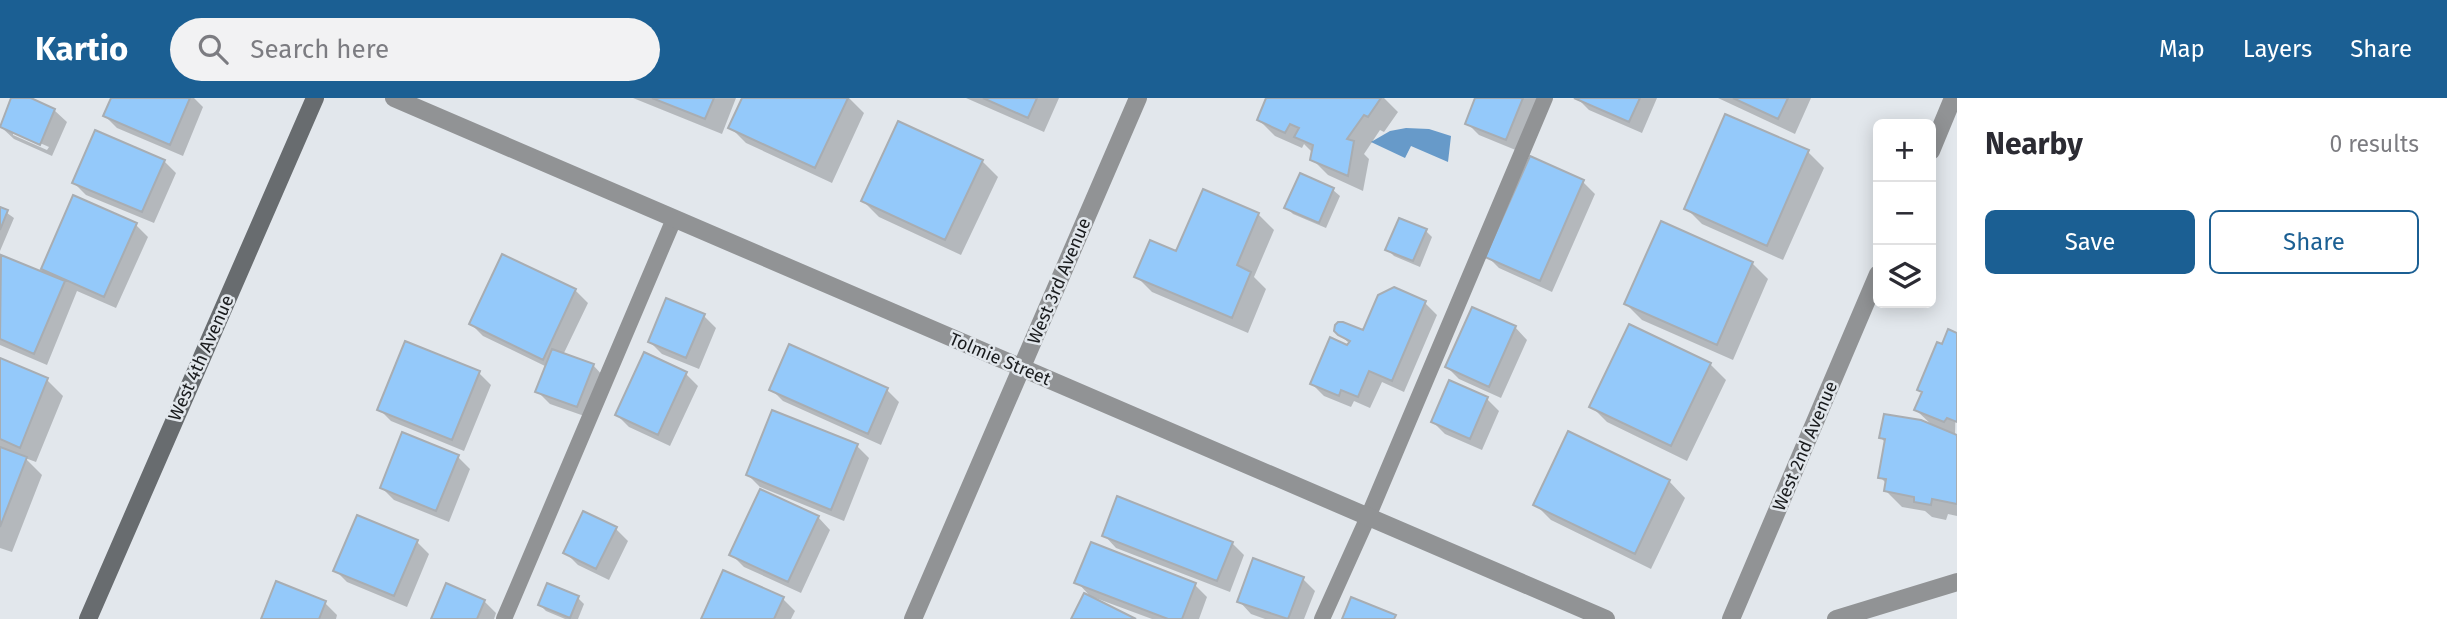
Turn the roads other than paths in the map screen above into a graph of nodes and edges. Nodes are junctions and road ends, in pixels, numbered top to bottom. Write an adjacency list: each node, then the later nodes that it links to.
1 (314, 98): 12 (main road, West 4th Avenue)
2 (394, 98): 7 (street, Tolmie Street)
3 (1138, 98): 9 (street, West 3rd Avenue)
4 (1545, 98): 10 (lane)
5 (1953, 98): 6 (street)
6 (1936, 139)
7 (674, 219): 9 (street, Tolmie Street); 13 (lane)
8 (1873, 286): 17 (street, West 2nd Avenue)
9 (1021, 368): 10 (street, Tolmie Street); 14 (street, West 3rd Avenue)
10 (1368, 517): 15 (lane); 16 (street, Tolmie Street)
11 (1957, 582): 18 (street)
12 (88, 619)
13 (504, 619)
14 (913, 619)
15 (1322, 619)
16 (1606, 619)
17 (1731, 619)
18 (1836, 619)

